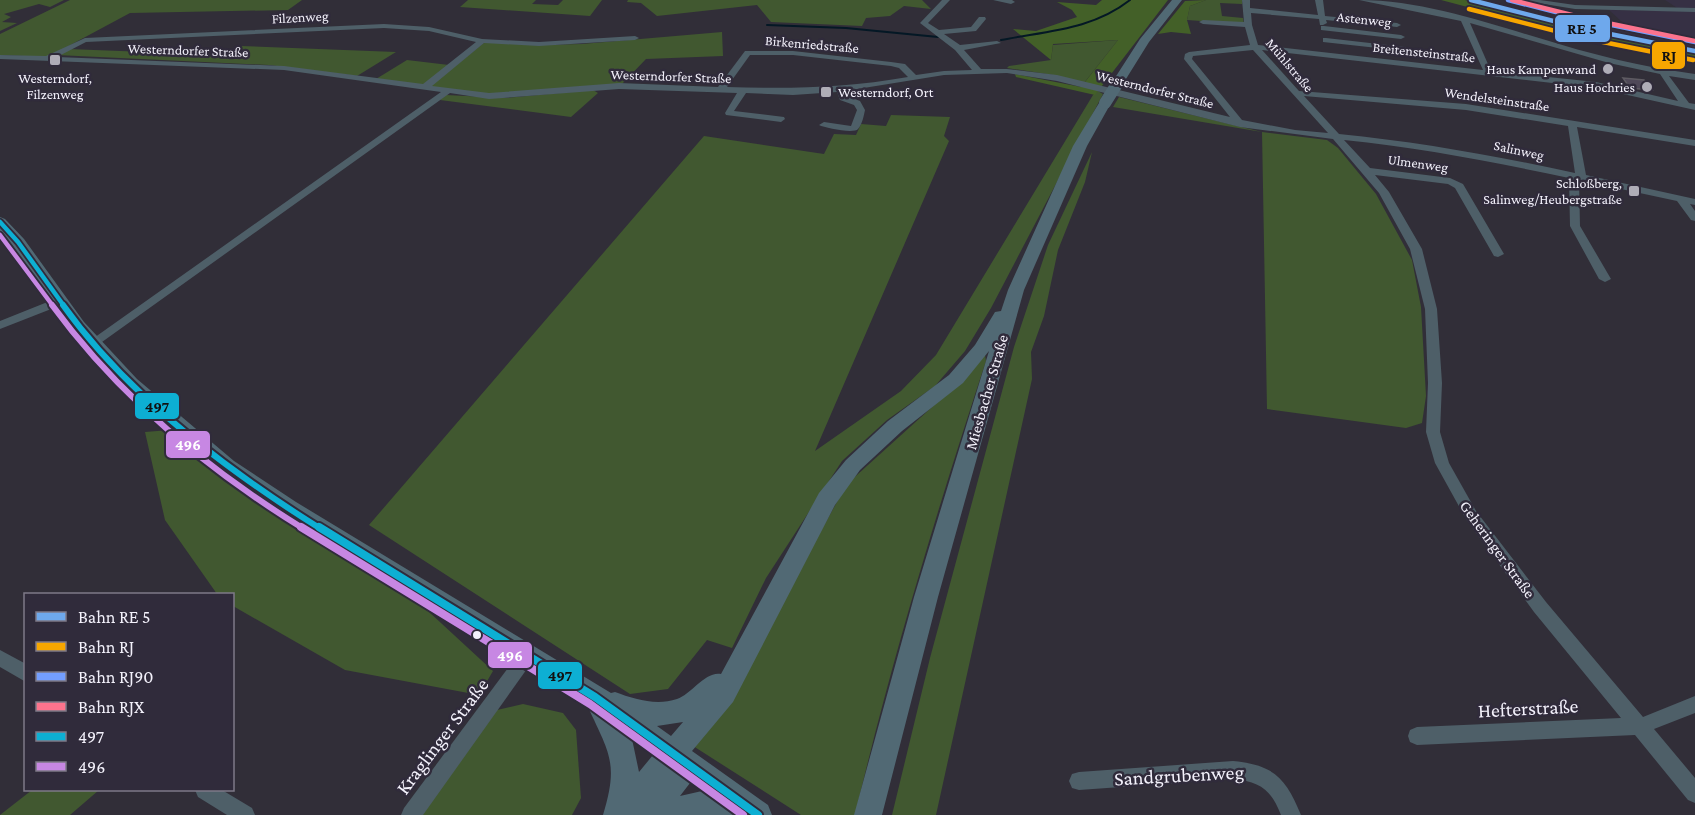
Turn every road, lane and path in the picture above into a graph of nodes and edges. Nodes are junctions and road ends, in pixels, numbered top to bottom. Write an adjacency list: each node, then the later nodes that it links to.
1 (946, 0): 18 (street)
2 (998, 0): 7 (street)
3 (1178, 0): 58 (main road, Miesbacher Straße, bridge)
4 (1319, 0): 11 (street)
5 (1363, 0): 8 (street)
6 (1524, 0): 10 (street)
7 (1011, 2)
8 (1390, 3): 13 (street); 16 (street)
9 (1246, 5): 11 (street); 15 (street, Mühlstraße)
10 (1695, 10)
11 (1322, 17): 16 (street); 17 (street)
12 (982, 19): 18 (street)
13 (1466, 21): 32 (street); 33 (street)
14 (1203, 22): 15 (street)
15 (1248, 25): 24 (street, Mühlstraße)
16 (1397, 25): 19 (street)
17 (1324, 28): 19 (street, Astenweg); 21 (street)
18 (936, 33): 25 (street)
19 (1401, 37): 26 (street)
20 (634, 38): 22 (street)
21 (1326, 40): 26 (street); 27 (street)
22 (482, 41): 29 (street, Filzenweg); 36 (street)
23 (997, 43): 25 (street)
24 (1255, 47): 27 (street, Breitensteinstraße); 41 (street, Mühlstraße); 46 (street, Breitensteinstraße)
25 (958, 48): 31 (street)
26 (1405, 49): 30 (street)
27 (1328, 55): 30 (street, Breitensteinstraße)
28 (0, 57): 29 (street, Westerndorfer Straße)
29 (48, 58): 36 (street, Westerndorfer Straße)
30 (1410, 64): 32 (street, Breitensteinstraße)
31 (977, 70): 34 (street, Westerndorfer Straße); 46 (street, Westerndorfer Straße)
32 (1488, 73): 42 (street, Breitensteinstraße)
33 (1663, 73): 35 (street); 42 (street)
34 (913, 77): 37 (street, Birkenriedstraße); 38 (street, Westerndorfer Straße)
35 (1695, 77)
36 (425, 87): 39 (street, Westerndorfer Straße)
37 (721, 89): 39 (street, Westerndorfer Straße); 40 (street, Westerndorfer Straße)
38 (840, 89): 40 (street, Westerndorfer Straße); 47 (street)
39 (447, 92): 61 (street)
40 (742, 92): 44 (street)
41 (1295, 93): 45 (street, Wendelsteinstraße); 48 (street, Mühlstraße)
42 (1685, 104): 43 (street, Breitensteinstraße)
43 (1695, 107)
44 (781, 119)
45 (1572, 122): 49 (street, Wendelsteinstraße); 51 (street)
46 (1240, 124): 48 (street, Westerndorfer Straße)
47 (824, 125)
48 (1336, 138): 50 (street, Geheringer Straße); 51 (street, Salinweg)
49 (1695, 143)
50 (1367, 171): 56 (street, Ulmenweg); 68 (street, Geheringer Straße)
51 (1578, 176): 52 (street, Salinweg); 57 (street)
52 (1680, 199): 53 (street, Salinweg); 54 (street)
53 (1695, 201)
54 (1695, 218)
55 (0, 222): 59 (main road)
56 (1498, 254)
57 (1605, 279)
58 (1016, 290): 62 (main road); 80 (main road, Miesbacher Straße)
59 (60, 301): 60 (street); 61 (main road)
60 (0, 326)
61 (94, 343): 63 (main road)
62 (745, 652): 66 (main road); 70 (main road)
63 (528, 654): 66 (main road); 76 (street, Kraglinger Straße)
64 (0, 658): 65 (street)
65 (24, 673)
66 (595, 697): 70 (main road); 77 (main road)
67 (1695, 704): 68 (street, Hefterstraße)
68 (1641, 726): 69 (street, Hefterstraße); 73 (street, Geheringer Straße)
69 (1417, 736)
70 (680, 758): 74 (main road); 77 (main road); 78 (main road)
71 (1079, 781): 81 (street, Sandgrubenweg)
72 (208, 791): 75 (street)
73 (1695, 793)
74 (748, 809): 79 (main road)
75 (245, 815)
76 (411, 815)
77 (618, 815)
78 (646, 815)
79 (669, 815)
80 (868, 815)
81 (1291, 815)

